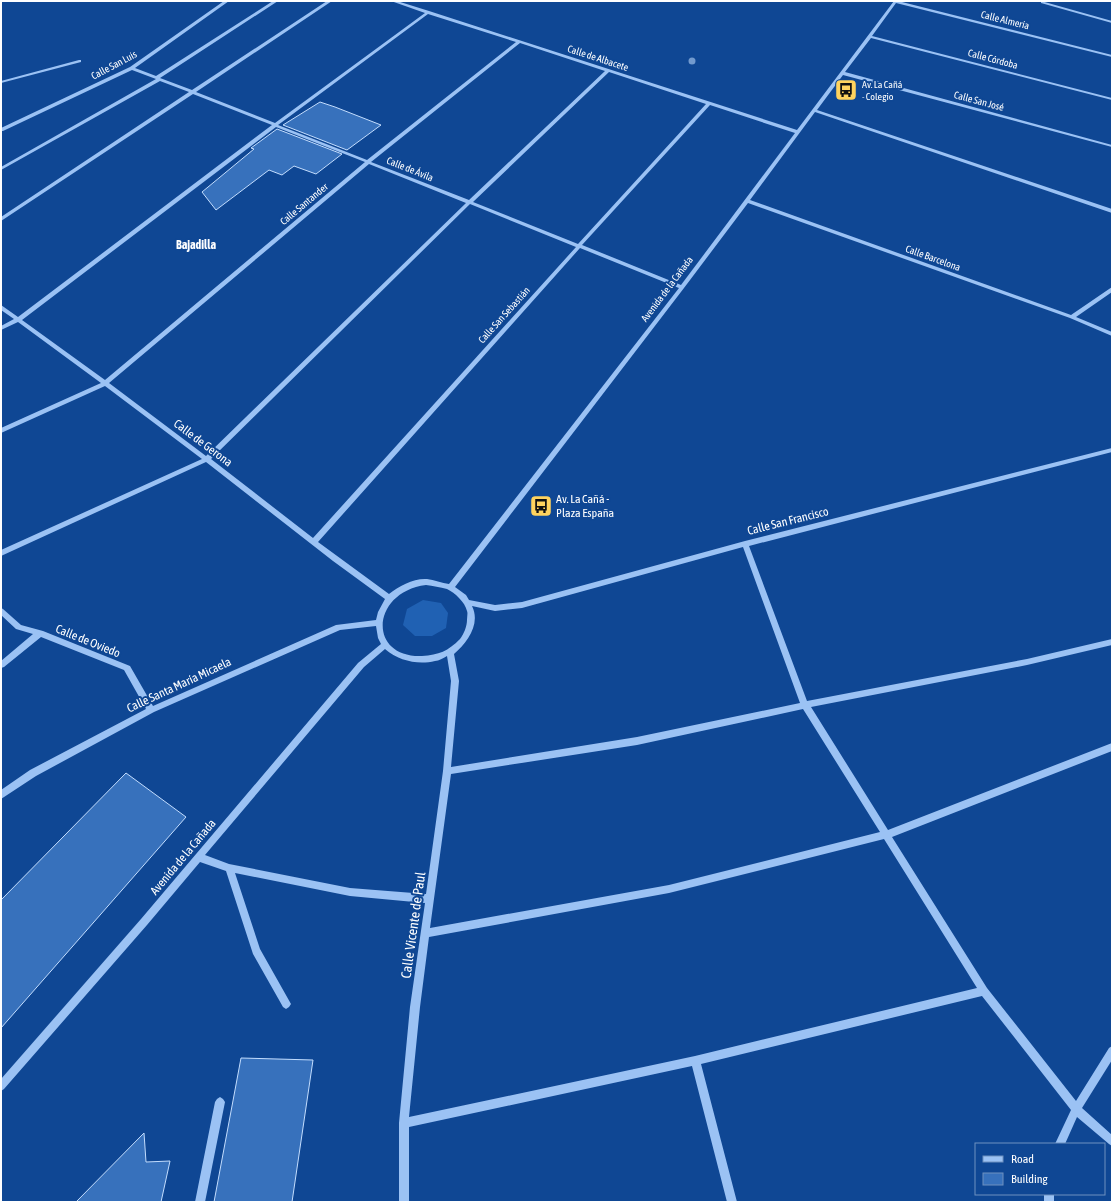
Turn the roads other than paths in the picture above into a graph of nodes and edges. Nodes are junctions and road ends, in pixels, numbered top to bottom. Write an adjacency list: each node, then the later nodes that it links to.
1 (227, 1): 13 (street, Calle San Luis)
2 (276, 1): 16 (street)
3 (330, 1): 18 (street)
4 (393, 1): 7 (street, Calle de Albacete)
5 (895, 2): 9 (street, Avenida de la Cañada); 11 (street, Calle Almería)
6 (1042, 2): 8 (street)
7 (428, 12): 10 (street, Calle de Albacete); 22 (street)
8 (1112, 22)
9 (869, 36): 15 (street, Avenida de la Cañada); 19 (street, Calle Córdoba)
10 (519, 42): 14 (street, Calle de Albacete); 26 (street, Calle Santander)
11 (1112, 56)
12 (79, 61): 17 (street)
13 (132, 68): 16 (street, Calle de Ávila); 23 (street, Calle San Luis)
14 (608, 71): 20 (street, Calle de Albacete); 29 (street)
15 (842, 73): 21 (street, Avenida de la Cañada); 25 (street, Calle San José)
16 (158, 79): 18 (street, Calle de Ávila); 27 (street)
17 (1, 82)
18 (192, 92): 22 (street, Calle de Ávila); 31 (street)
19 (1112, 99)
20 (709, 103): 24 (street, Calle de Albacete); 32 (street, Calle San Sebastián)
21 (814, 110): 24 (street, Avenida de la Cañada); 30 (street)
22 (275, 125): 26 (street, Calle de Ávila); 37 (street)
23 (1, 130)
24 (798, 132): 28 (street, Avenida de la Cañada)
25 (1112, 146)
26 (368, 162): 29 (street, Calle de Ávila); 40 (street, Calle Santander)
27 (1, 169)
28 (747, 201): 33 (street, Avenida de la Cañada); 36 (street, Calle Barcelona)
29 (470, 202): 32 (street, Calle de Ávila); 43 (street)
30 (1112, 211)
31 (1, 219)
32 (579, 246): 33 (street, Calle de Ávila); 44 (street, Calle San Sebastián)
33 (682, 287): 47 (street, Avenida de la Cañada)
34 (1112, 289): 36 (street)
35 (1, 307): 37 (street, Calle de Gerona)
36 (1072, 317): 39 (street, Calle Barcelona)
37 (18, 320): 38 (street); 40 (street, Calle de Gerona)
38 (1, 328)
39 (1112, 334)
40 (104, 384): 41 (street, Calle Santander); 43 (street, Calle de Gerona)
41 (1, 431)
42 (1112, 450): 45 (street, Calle San Francisco)
43 (206, 459): 44 (street, Calle de Gerona); 46 (street)
44 (314, 541): 48 (street, Calle de Gerona)
45 (745, 544): 49 (street, Calle San Francisco); 57 (street)
46 (1, 552)
47 (451, 587): 48 (street); 49 (street)
48 (389, 598): 51 (street)
49 (469, 603): 55 (street)
50 (1, 611): 52 (street, Calle de Oviedo)
51 (378, 623): 54 (street); 58 (street, Calle Santa María Micaela)
52 (40, 633): 56 (street); 58 (street, Calle de Oviedo)
53 (1112, 642): 57 (street)
54 (386, 644): 55 (street); 63 (street, Avenida de la Cañada)
55 (450, 652): 60 (street, Calle Vicente de Paul)
56 (1, 665)
57 (806, 705): 60 (street); 62 (street)
58 (151, 710): 61 (street, Calle Santa María Micaela)
59 (1112, 746): 62 (street)
60 (447, 772): 65 (street, Calle Vicente de Paul)
61 (1, 795)
62 (886, 835): 66 (street); 67 (street)
63 (199, 857): 64 (street); 71 (street, Avenida de la Cañada)
64 (229, 868): 65 (street); 68 (street)
65 (430, 899): 66 (street, Calle Vicente de Paul)
66 (425, 933): 74 (street, Calle Vicente de Paul)
67 (984, 991): 70 (street); 73 (street)
68 (286, 1004)
69 (1112, 1051): 73 (street)
70 (695, 1060): 74 (street); 79 (street)
71 (1, 1086)
72 (220, 1102): 77 (street)
73 (1076, 1109): 75 (street); 76 (street)
74 (404, 1123): 78 (street, Calle Vicente de Paul)
75 (1112, 1141)
76 (1060, 1143)
77 (200, 1202)
78 (404, 1202)
79 (732, 1202)

